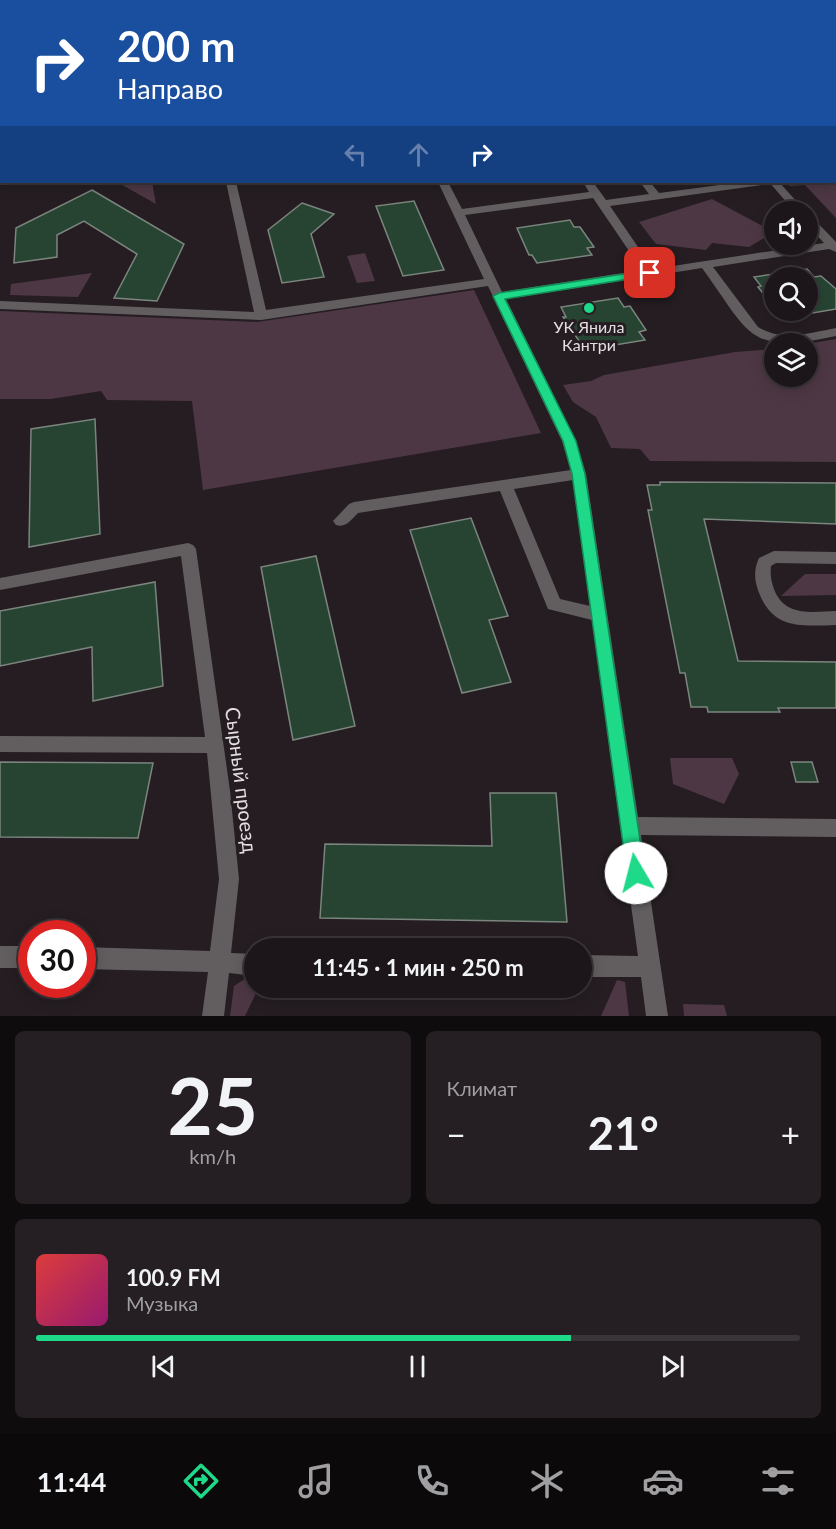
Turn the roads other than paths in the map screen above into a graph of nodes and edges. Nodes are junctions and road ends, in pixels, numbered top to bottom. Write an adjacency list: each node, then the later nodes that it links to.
1 (231, 183): 17 (street)
2 (443, 183): 10 (street)
3 (589, 183): 8 (street)
4 (646, 183): 7 (street)
5 (754, 183): 7 (street)
6 (775, 183): 9 (street)
7 (656, 196): 8 (street)
8 (600, 199): 10 (street); 14 (street)
9 (791, 201)
10 (458, 213): 15 (street)
11 (818, 230): 12 (street)
12 (834, 247): 13 (street)
13 (705, 264): 14 (street); 18 (street)
14 (650, 273): 15 (street)
15 (495, 289): 17 (street); 19 (street)
16 (0, 305): 17 (street)
17 (261, 316)
18 (836, 332)
19 (579, 474): 20 (street); 24 (street)
20 (505, 486): 21 (street); 24 (street)
21 (341, 521)
22 (836, 558): 25 (street)
23 (0, 584): 27 (street, Сырный проезд)
24 (599, 615): 28 (street)
25 (836, 618)
26 (0, 744): 27 (street)
27 (214, 745): 33 (street, Сырный проезд)
28 (629, 826): 29 (street); 36 (street)
29 (836, 828)
30 (0, 957): 31 (street)
31 (18, 957)
32 (96, 959): 33 (street)
33 (221, 963): 34 (street); 37 (street, Сырный проезд)
34 (244, 964)
35 (592, 966): 36 (street)
36 (650, 967): 38 (street)
37 (213, 1016)
38 (657, 1016)

